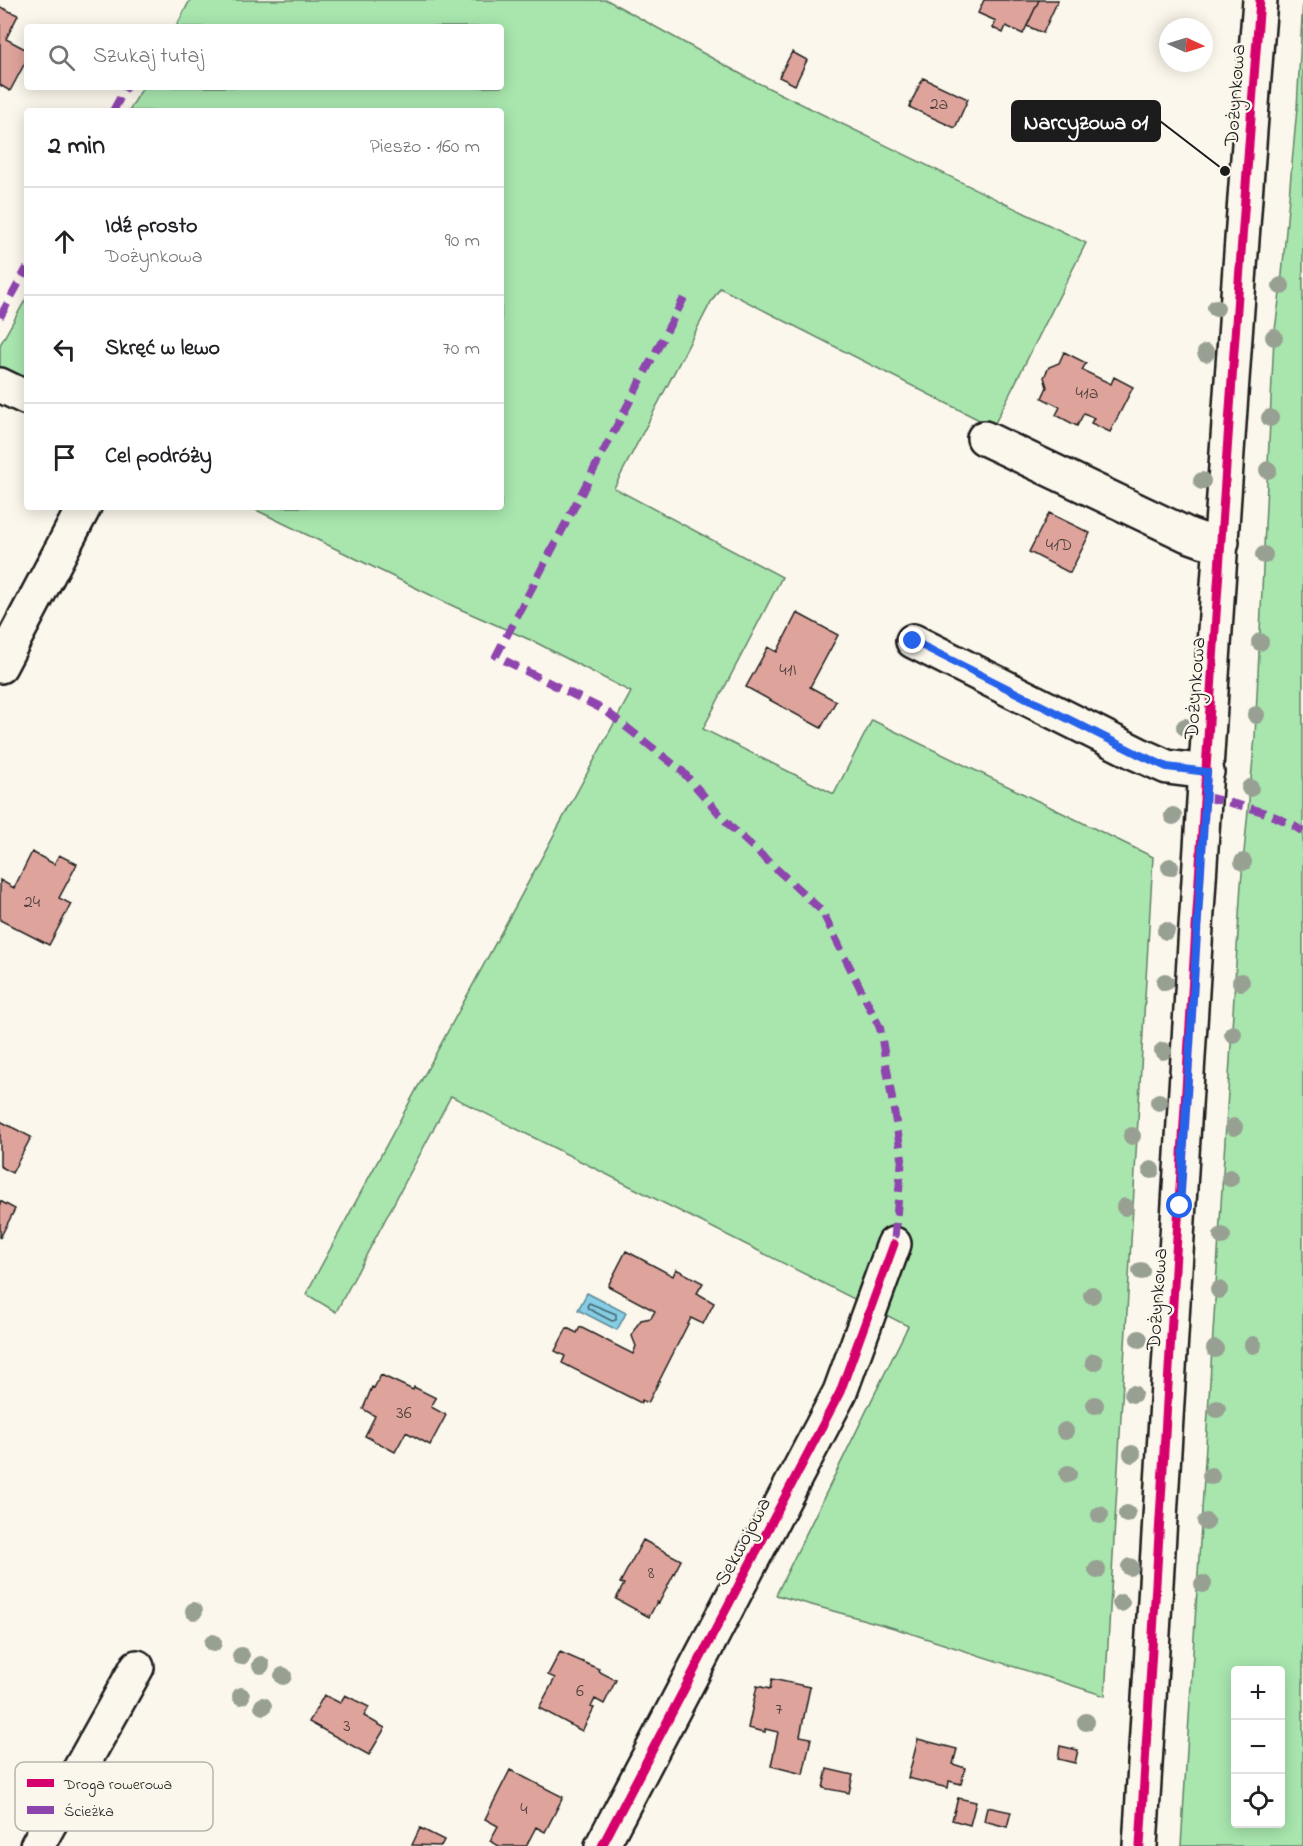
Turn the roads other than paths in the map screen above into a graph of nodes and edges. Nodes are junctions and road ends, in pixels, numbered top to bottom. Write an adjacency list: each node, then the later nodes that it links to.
1 (1260, 0): 6 (street, Dożynkowa)
2 (0, 386): 3 (street)
3 (24, 397)
4 (984, 438): 6 (street)
5 (82, 510): 8 (street)
6 (1222, 542): 9 (street, Dożynkowa)
7 (913, 641): 9 (street)
8 (0, 666)
9 (1207, 772): 16 (street, Dożynkowa)
10 (894, 1244): 15 (street, Sekwojowa)
11 (137, 1667): 12 (street)
12 (84, 1762)
13 (45, 1831): 14 (street)
14 (37, 1846)
15 (602, 1846)
16 (1140, 1846)

